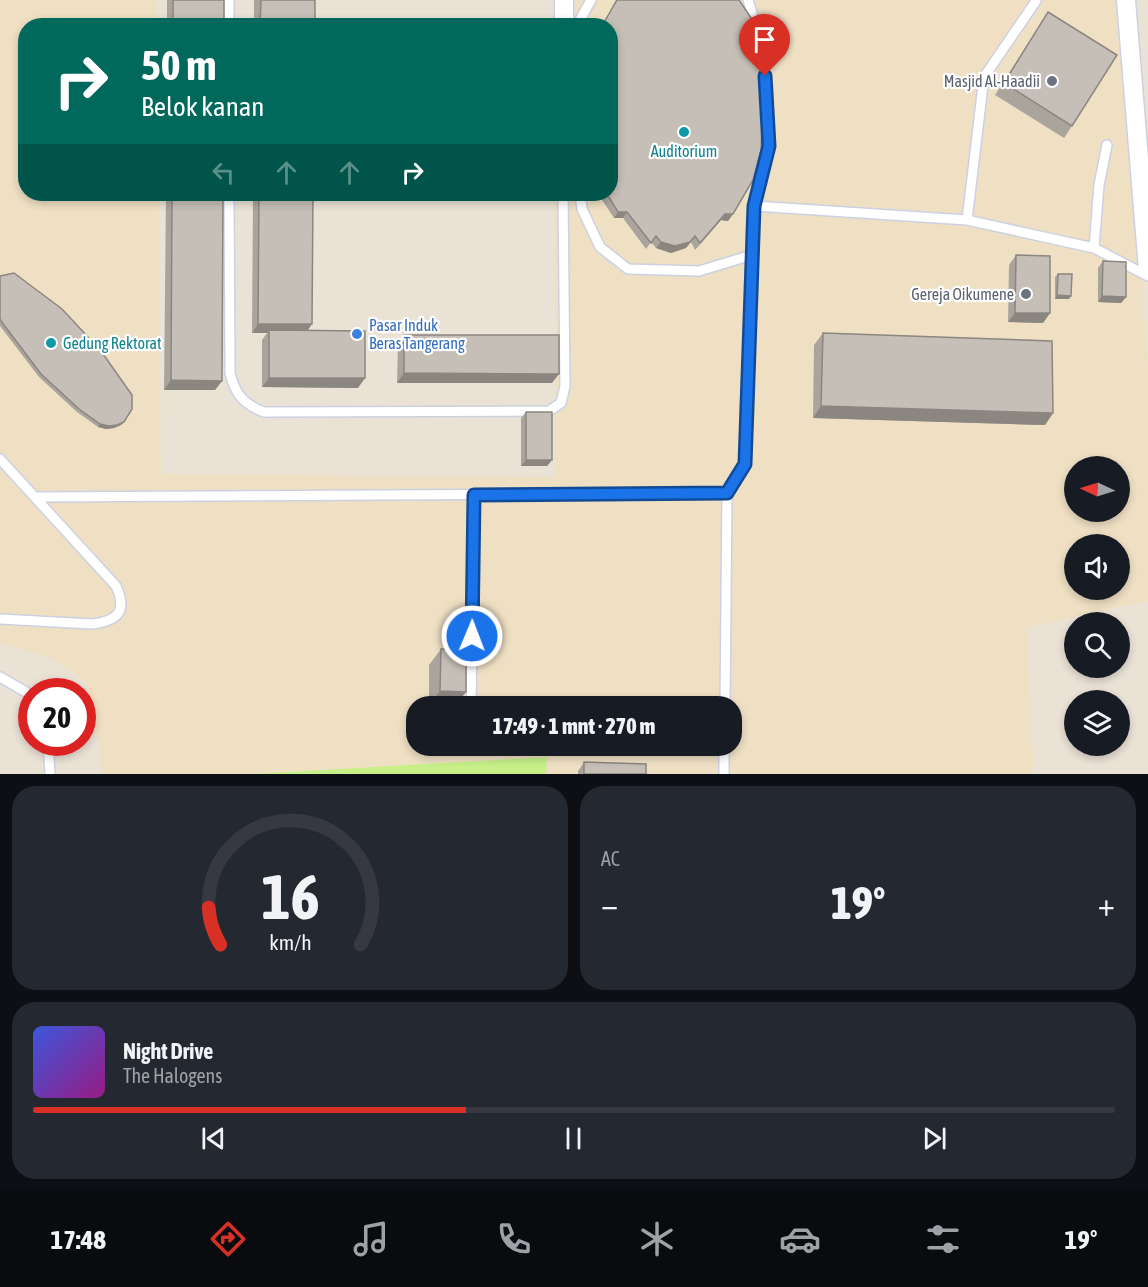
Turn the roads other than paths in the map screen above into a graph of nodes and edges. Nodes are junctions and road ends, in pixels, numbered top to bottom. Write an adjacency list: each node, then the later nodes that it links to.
1 (229, 0): 7 (lane)
2 (564, 0): 8 (street)
3 (591, 0): 9 (lane)
4 (748, 0): 14 (lane)
5 (1126, 0): 18 (street)
6 (1036, 1): 15 (lane)
7 (229, 18)
8 (564, 18)
9 (581, 18)
10 (1107, 145): 16 (lane)
11 (229, 201): 12 (lane)
12 (563, 201)
13 (581, 201): 17 (lane)
14 (754, 206): 15 (lane); 17 (lane)
15 (967, 220): 16 (lane)
16 (1094, 248): 19 (lane)
17 (752, 255): 21 (lane)
18 (1148, 269)
19 (1148, 276)
20 (0, 459): 23 (lane)
21 (727, 493): 22 (lane); 28 (lane)
22 (474, 495): 23 (lane); 27 (lane)
23 (34, 497): 24 (lane)
24 (0, 619)
25 (0, 677): 26 (lane)
26 (18, 688)
27 (471, 696)
28 (724, 696)
29 (49, 756): 31 (lane)
30 (724, 756): 32 (lane)
31 (50, 774)
32 (724, 774)

